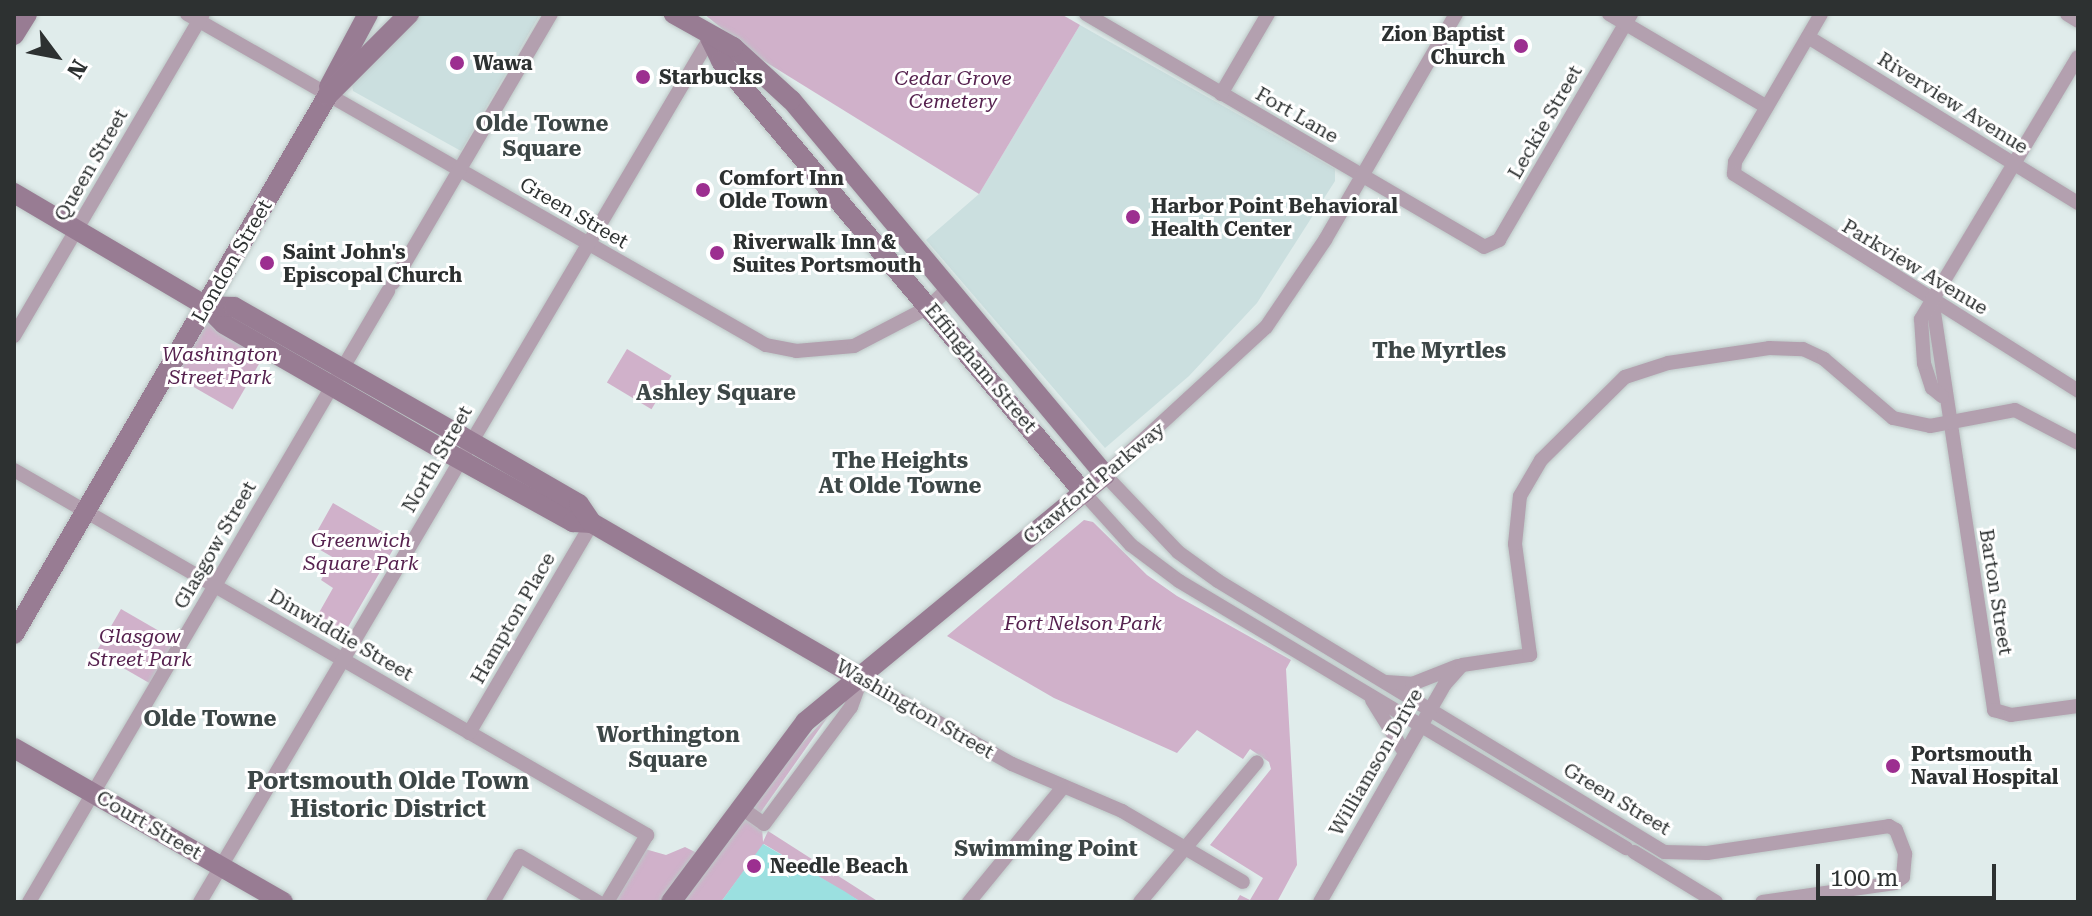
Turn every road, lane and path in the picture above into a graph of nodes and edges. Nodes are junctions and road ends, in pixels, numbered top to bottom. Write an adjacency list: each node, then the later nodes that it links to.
1 (27, 14): 15 (street)
2 (368, 14): 20 (street)
3 (409, 14): 20 (street)
4 (551, 14): 23 (street, Glasgow Street)
5 (674, 14): 17 (street, Effingham Street)
6 (1086, 14): 19 (street, Fort Lane)
7 (1268, 14): 19 (street)
8 (1456, 14): 24 (street, Crawford Parkway)
9 (1609, 14): 13 (street)
10 (1821, 14): 16 (street)
11 (2067, 14): 14 (street)
12 (196, 16): 20 (street, Green Street); 27 (street, Queen Street)
13 (1628, 19): 21 (street); 29 (street, Leckie Street)
14 (2078, 21)
15 (14, 35)
16 (1808, 37): 21 (street); 22 (street, Riverview Avenue)
17 (710, 38): 28 (street, North Street); 30 (street, Effingham Street); 33 (street, Effingham Street)
18 (2078, 57): 22 (street, Barton Street)
19 (1221, 94): 24 (street, Fort Lane)
20 (328, 95): 23 (street, Green Street); 32 (street, London Street)
21 (1767, 107): 31 (street, Parkview Avenue)
22 (2013, 163): 26 (street, Riverview Avenue); 31 (street, Barton Street)
23 (459, 170): 28 (street, Green Street); 35 (street, Glasgow Street)
24 (1362, 176): 29 (street, Fort Lane); 42 (street, Crawford Parkway)
25 (14, 193): 27 (street, Washington Street)
26 (2078, 203)
27 (76, 230): 32 (street, Washington Street); 34 (street, Queen Street)
28 (588, 244): 33 (street, Green Street); 38 (street, North Street)
29 (1490, 246)
30 (950, 287): 33 (street, Green Street); 42 (street, Effingham Street)
31 (1932, 299): 36 (street, Parkview Avenue); 37 (street, Barton Street)
32 (206, 306): 35 (street, Washington Street); 44 (street, London Street)
33 (929, 307): 43 (street, Effingham Street)
34 (14, 336)
35 (337, 377): 38 (street, Washington Street); 40 (street, Washington Street); 46 (street, Glasgow Street)
36 (2078, 391)
37 (1947, 424): 39 (street); 51 (street); 55 (street, Barton Street)
38 (471, 441): 40 (street, North Street); 45 (street, Washington Street)
39 (2078, 443)
40 (460, 460): 45 (street, Washington Street); 50 (street, North Street)
41 (14, 470): 44 (street, Dinwiddie Street)
42 (1105, 475): 43 (street, Crawford Parkway); 48 (street, Effingham Street)
43 (1084, 493): 49 (street, Effingham Street); 52 (street, Crawford Parkway)
44 (86, 511): 46 (street, Dinwiddie Street); 47 (street, London Street)
45 (592, 523): 52 (street, Washington Street); 58 (street, Hampton Place)
46 (215, 586): 50 (street, Dinwiddie Street); 63 (street, Glasgow Street)
47 (14, 634)
48 (1305, 634): 53 (street, Green Street)
49 (1296, 649): 54 (street, Green Street)
50 (343, 660): 58 (street, Dinwiddie Street); 66 (street, North Street)
51 (1462, 665): 53 (street); 56 (street, Williamson Drive)
52 (861, 679): 62 (street, Washington Street); 64 (street, Crawford Parkway); 64 (street)
53 (1381, 681): 56 (street, Green Street)
54 (1370, 696): 57 (street, Green Street); 60 (street)
55 (2078, 706)
56 (1429, 707): 57 (street, Williamson Drive); 79 (street, Green Street)
57 (1418, 726): 60 (street, Williamson Drive); 78 (street, Green Street)
58 (469, 733): 73 (street, Dinwiddie Street)
59 (14, 748): 63 (street, Court Street)
60 (1403, 750): 77 (street, Williamson Drive)
61 (1257, 762): 65 (street)
62 (1063, 787): 65 (street, Washington Street); 75 (street)
63 (93, 792): 66 (street, Court Street); 68 (street, Glasgow Street)
64 (740, 807): 74 (street, Crawford Parkway)
65 (1186, 848): 67 (street, Washington Street); 76 (street)
66 (221, 866): 69 (street, North Street); 70 (street, Court Street)
67 (1243, 882)
68 (29, 902)
69 (200, 902)
70 (283, 902)
71 (493, 902): 72 (street)
72 (598, 902)
73 (607, 902)
74 (671, 902)
75 (969, 902)
76 (1140, 902)
77 (1320, 902)
78 (1716, 902)
79 (1762, 902)

